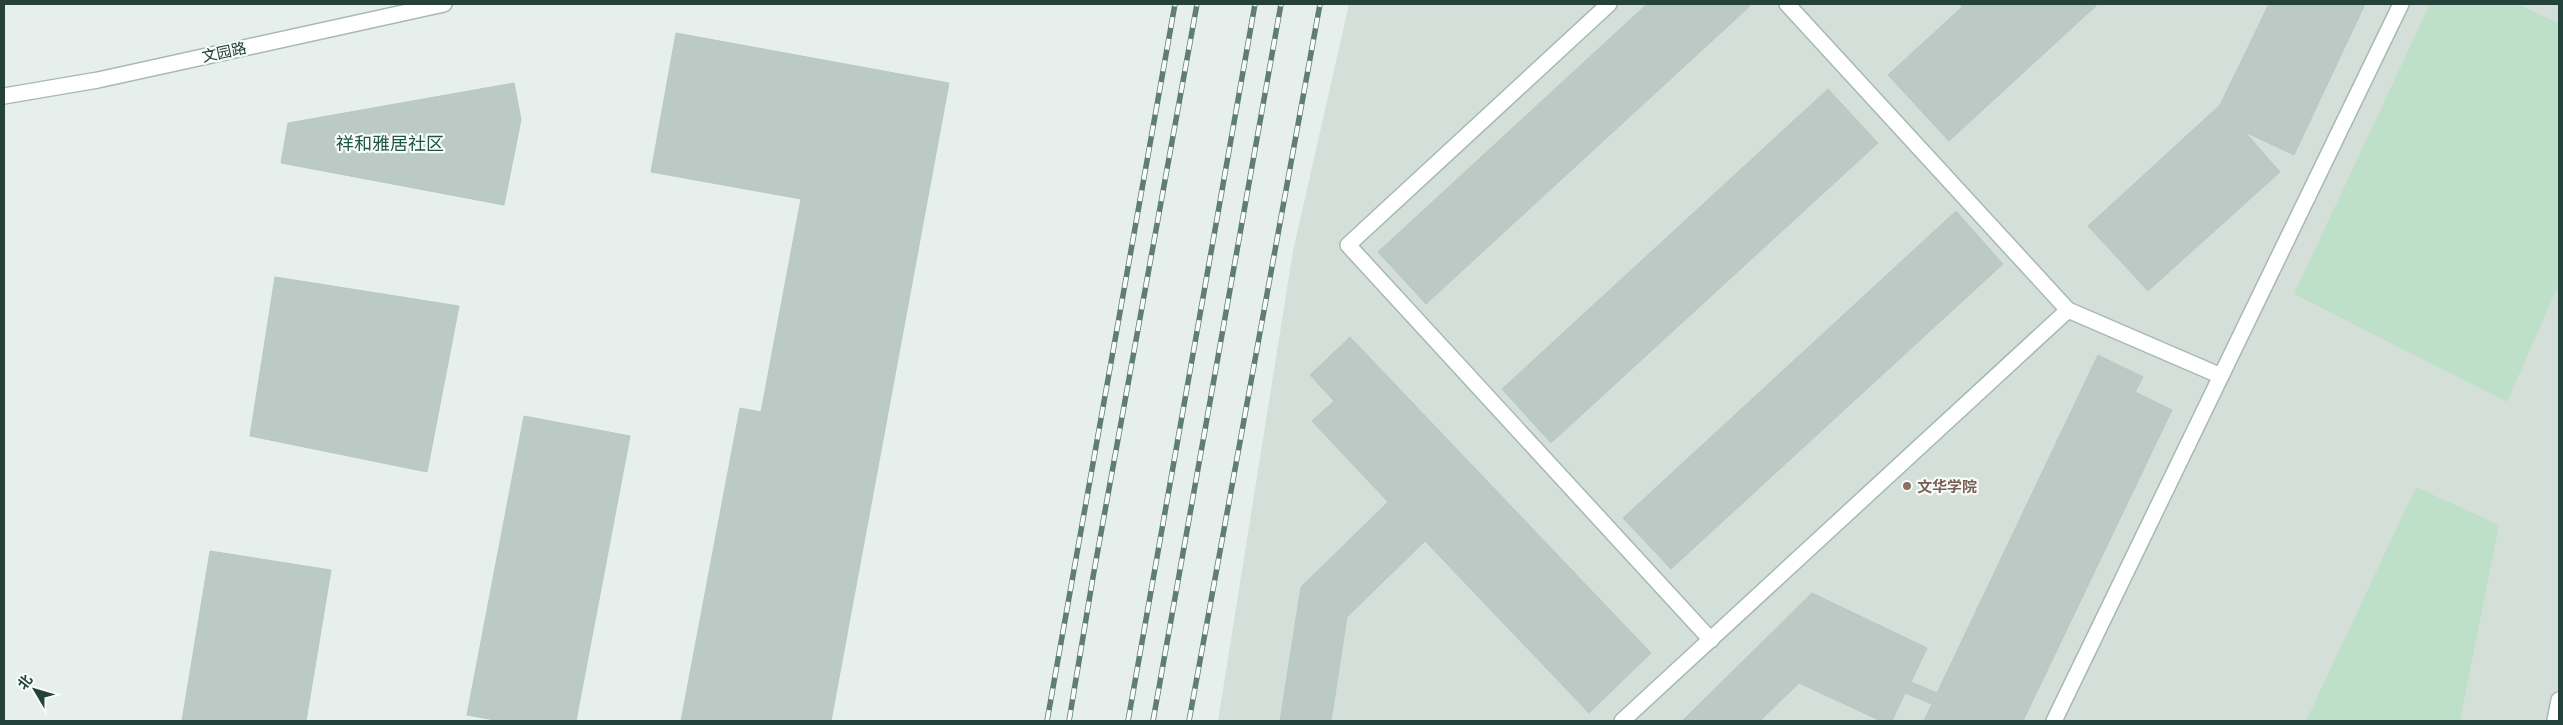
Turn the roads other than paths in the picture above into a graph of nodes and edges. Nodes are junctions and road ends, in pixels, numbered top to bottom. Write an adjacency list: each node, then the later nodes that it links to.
1 (444, 4): 5 (street, 文园路)
2 (1610, 4): 8 (street)
3 (1787, 4): 6 (street)
4 (2401, 4): 7 (street)
5 (4, 96)
6 (2068, 310): 7 (street); 8 (street)
7 (2221, 376): 11 (street)
8 (1711, 640): 10 (street)
9 (2559, 700): 12 (street)
10 (1622, 721)
11 (2054, 721)
12 (2555, 721)

